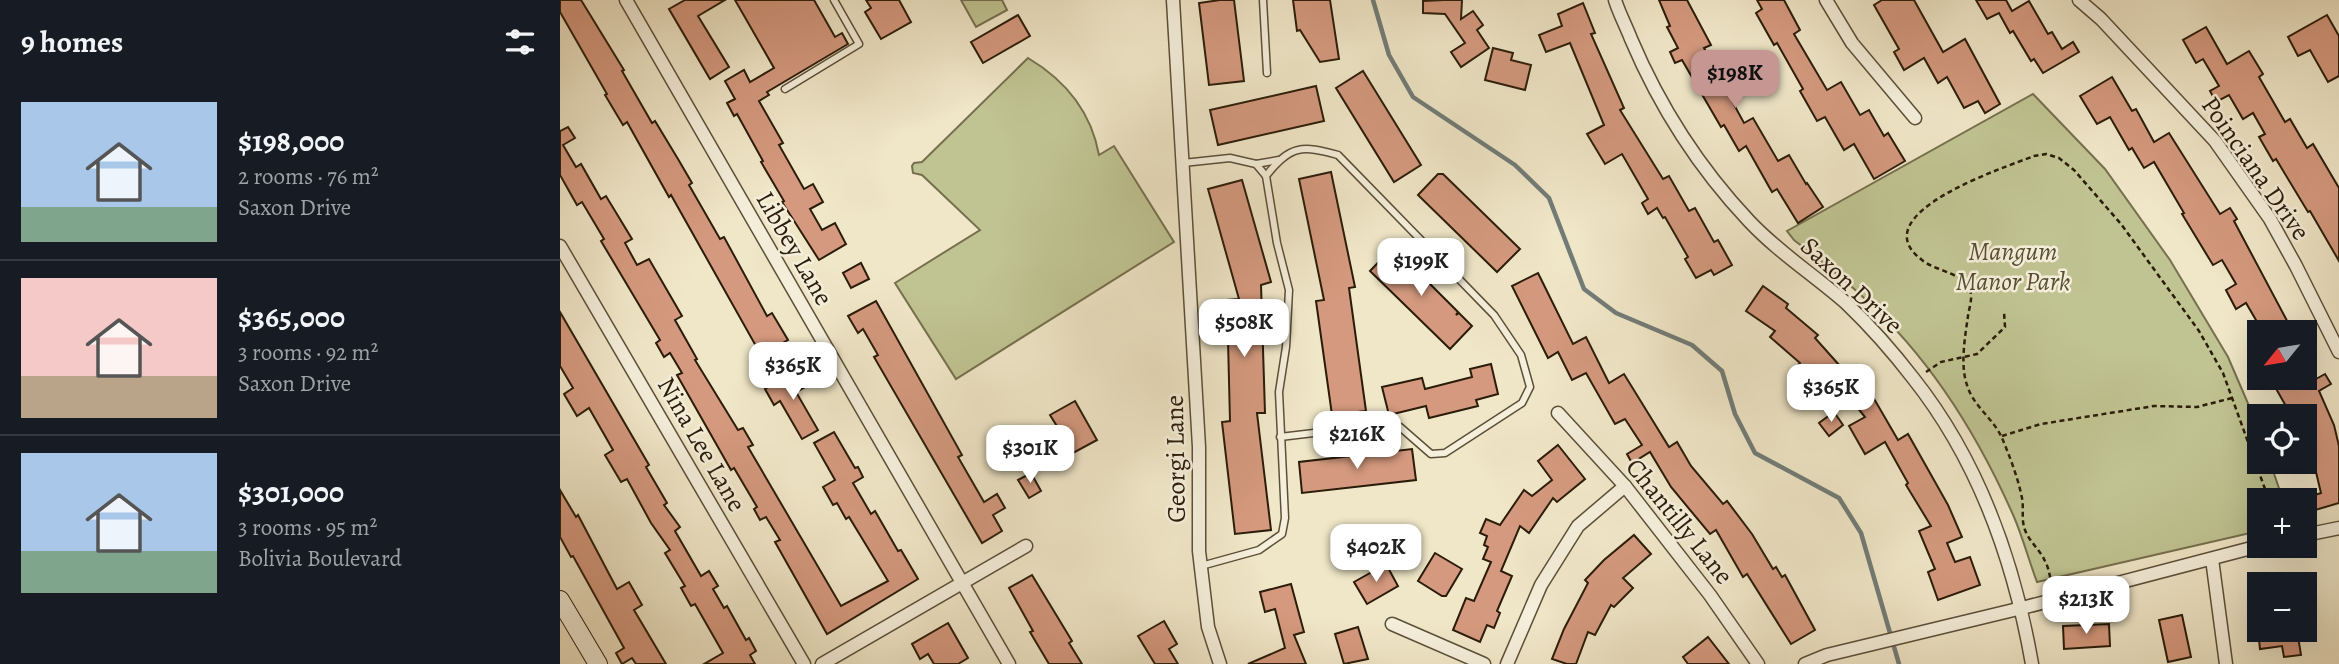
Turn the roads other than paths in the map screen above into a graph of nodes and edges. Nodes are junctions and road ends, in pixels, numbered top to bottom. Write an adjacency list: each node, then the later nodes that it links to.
1 (626, 0): 26 (street, Libbey Lane)
2 (834, 0): 9 (lane)
3 (1173, 0): 12 (street, Georgi Lane)
4 (1263, 0): 8 (lane)
5 (1615, 0): 28 (street, Saxon Drive)
6 (1826, 0): 10 (street)
7 (2079, 0): 16 (street, Poinciana Drive)
8 (1267, 73)
9 (785, 89)
10 (1914, 118)
11 (1279, 160): 13 (lane); 14 (lane); 18 (lane)
12 (1183, 163): 13 (lane); 25 (street, Georgi Lane)
13 (1256, 164): 14 (lane)
14 (1266, 176): 18 (lane)
15 (560, 246): 31 (street, Nina Lee Lane)
16 (2339, 352)
17 (1558, 413): 19 (street, Chantilly Lane)
18 (1280, 437): 25 (lane)
19 (1625, 486): 36 (street); 37 (street, Chantilly Lane)
20 (2339, 528): 21 (street)
21 (2317, 533)
22 (1027, 546): 26 (street)
23 (2247, 549): 24 (street)
24 (2212, 559): 28 (street); 40 (street)
25 (1201, 566): 34 (street, Georgi Lane)
26 (963, 584): 32 (street); 33 (street, Libbey Lane)
27 (560, 600): 30 (main road)
28 (2022, 608): 38 (street); 39 (street, Saxon Drive)
29 (1392, 624): 35 (street)
30 (598, 664)
31 (804, 664)
32 (822, 664)
33 (1009, 664)
34 (1220, 664)
35 (1484, 664)
36 (1507, 664)
37 (1758, 664)
38 (1805, 664)
39 (2032, 664)
40 (2226, 664)

